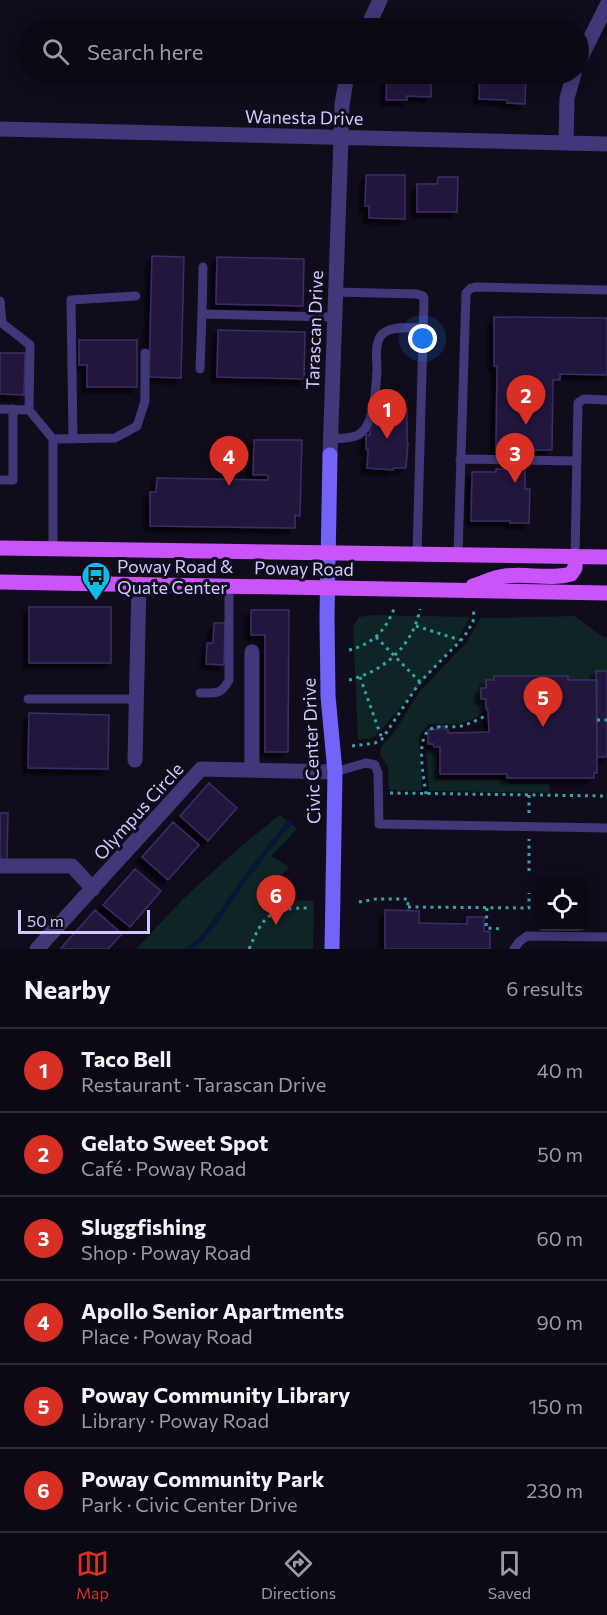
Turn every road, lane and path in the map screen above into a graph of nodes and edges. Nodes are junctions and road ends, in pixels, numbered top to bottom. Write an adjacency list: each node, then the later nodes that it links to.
1 (380, 0): 3 (street)
2 (607, 5): 4 (street)
3 (372, 18)
4 (589, 42)
5 (345, 84): 8 (street, Tarascan Drive)
6 (571, 84): 9 (street)
7 (0, 129): 8 (street, Wanesta Drive)
8 (341, 138): 9 (street, Wanesta Drive); 13 (street, Tarascan Drive)
9 (566, 143): 10 (street, Wanesta Drive)
10 (607, 144)
11 (203, 267): 16 (lane)
12 (607, 290): 29 (lane)
13 (335, 292): 17 (street, Tarascan Drive); 19 (lane)
14 (136, 296): 27 (lane)
15 (0, 301): 18 (lane)
16 (202, 314): 17 (lane); 21 (lane)
17 (334, 317): 28 (street, Tarascan Drive)
18 (1, 323): 25 (lane)
19 (424, 328): 28 (lane); 35 (lane)
20 (145, 353): 27 (lane)
21 (200, 369)
22 (607, 400): 30 (lane)
23 (0, 409): 24 (lane)
24 (13, 409): 25 (lane); 31 (lane)
25 (29, 410): 26 (lane)
26 (53, 439): 27 (lane); 33 (lane)
27 (73, 439)
28 (331, 439): 34 (street, Tarascan Drive)
29 (460, 459): 30 (lane); 36 (lane)
30 (576, 461): 37 (lane)
31 (0, 480)
32 (0, 548): 33 (main road, Poway Road)
33 (53, 548): 34 (main road, Poway Road)
34 (328, 552): 35 (main road, Poway Road); 42 (street, Tarascan Drive)
35 (417, 554): 36 (main road, Poway Road)
36 (458, 554): 37 (main road, Poway Road)
37 (575, 556): 38 (main road, Poway Road); 43 (main road)
38 (607, 557)
39 (0, 582): 40 (main road, Poway Road)
40 (139, 584): 41 (main road, Poway Road); 59 (street)
41 (229, 586): 42 (main road, Poway Road); 57 (lane)
42 (327, 588): 43 (main road, Poway Road); 67 (street, Civic Center Drive)
43 (464, 589): 44 (main road, Poway Road)
44 (607, 592)
45 (474, 608): 50 (path)
46 (394, 609): 49 (path)
47 (420, 609): 48 (path)
48 (416, 626): 50 (path); 53 (path)
49 (376, 638): 51 (path); 53 (path)
50 (460, 640): 56 (path)
51 (349, 650)
52 (252, 652): 66 (street)
53 (395, 656): 54 (path); 56 (path)
54 (360, 677): 55 (path); 63 (path)
55 (349, 680)
56 (420, 682): 63 (path)
57 (200, 693)
58 (28, 699): 59 (lane)
59 (136, 699): 65 (street)
60 (487, 715): 69 (path)
61 (597, 720): 62 (path)
62 (607, 720)
63 (382, 739): 64 (path)
64 (352, 746)
65 (135, 760)
66 (252, 770): 67 (street, Olympus Circle); 77 (street, Olympus Circle)
67 (335, 772): 73 (lane); 86 (street, Civic Center Drive)
68 (389, 794): 69 (path)
69 (426, 794): 70 (path)
70 (529, 795): 71 (path); 72 (path)
71 (607, 796)
72 (529, 816)
73 (607, 828)
74 (529, 839): 76 (path)
75 (0, 866): 77 (street, Olympus Circle)
76 (529, 871)
77 (93, 889): 84 (street, Olympus Circle)
78 (529, 893): 81 (path)
79 (359, 902): 81 (path)
80 (310, 908): 85 (path)
81 (487, 908): 82 (path)
82 (501, 929)
83 (607, 937): 87 (lane)
84 (37, 949)
85 (249, 949)
86 (332, 949)
87 (514, 949)

